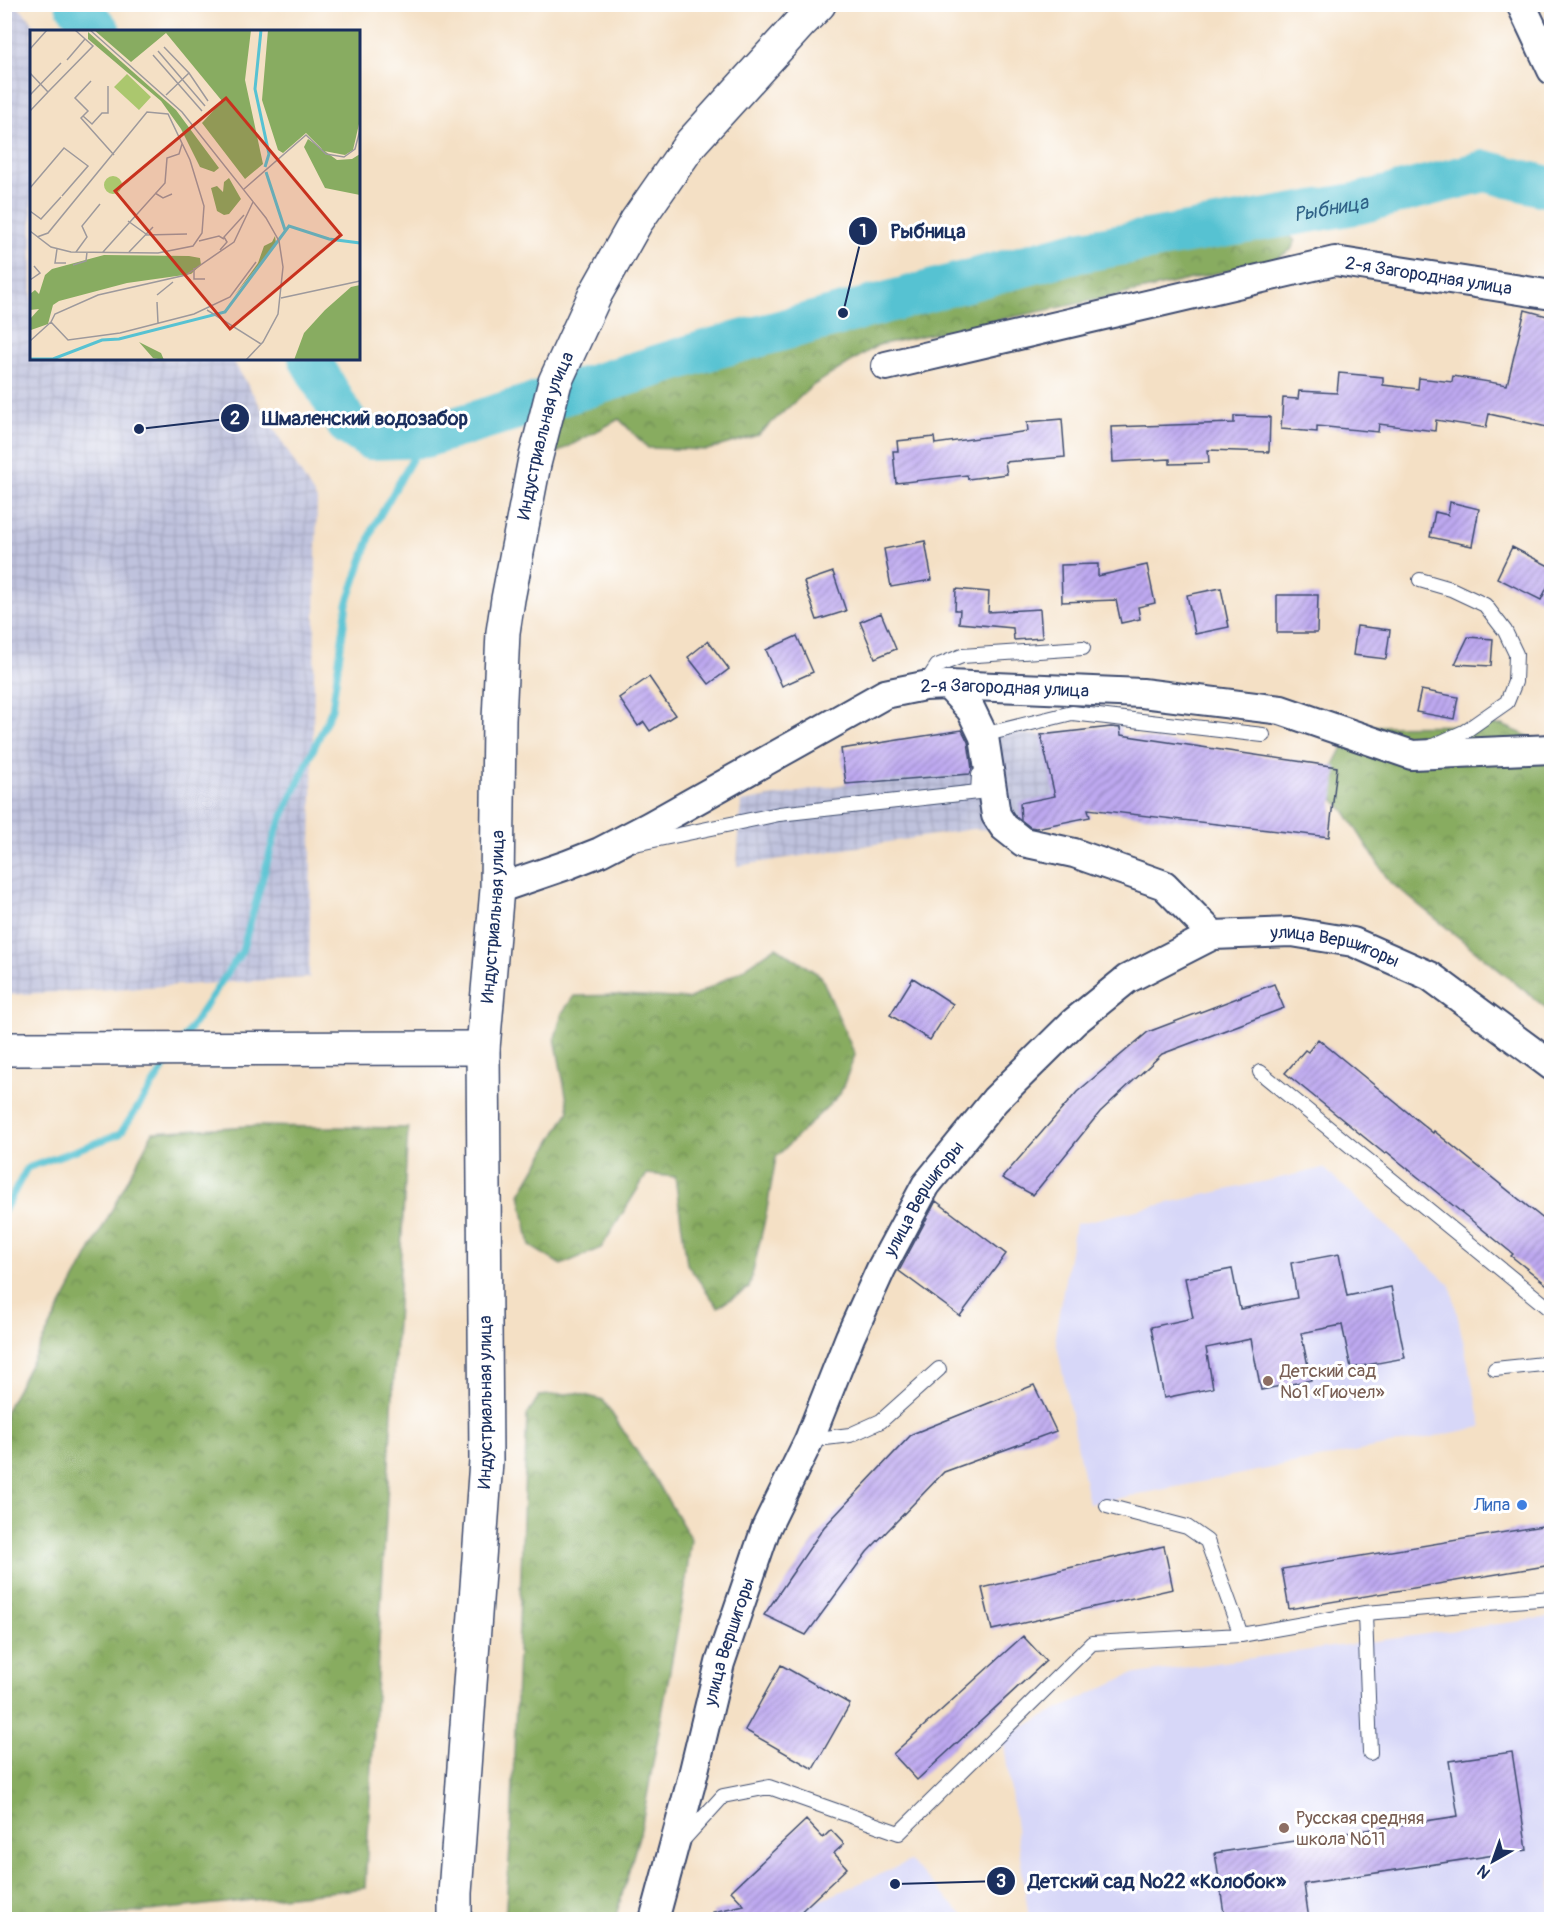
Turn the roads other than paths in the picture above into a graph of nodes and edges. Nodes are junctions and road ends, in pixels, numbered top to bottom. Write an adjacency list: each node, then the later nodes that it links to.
1 (819, 4): 14 (main road, Индустриальная улица)
2 (1521, 4): 3 (street)
3 (1551, 70)
4 (1551, 295): 5 (street, 2-я Загородная улица)
5 (886, 366)
6 (1420, 580): 12 (lane)
7 (1083, 648): 8 (lane)
8 (936, 686): 10 (street); 12 (street, 2-я Загородная улица); 13 (street, 2-я Загородная улица)
9 (1263, 735): 10 (lane)
10 (984, 737): 13 (lane); 15 (street)
11 (1551, 748): 12 (street, 2-я Загородная улица)
12 (1412, 755)
13 (600, 852): 14 (street, 2-я Загородная улица)
14 (497, 889): 16 (main road, Индустриальная улица)
15 (1213, 935): 18 (street, улица Вершигоры); 24 (street, улица Вершигоры)
16 (483, 1048): 17 (main road); 31 (main road, Индустриальная улица)
17 (4, 1049)
18 (1551, 1066)
19 (1260, 1072): 20 (lane)
20 (1551, 1311)
21 (1551, 1363): 23 (lane)
22 (939, 1369): 24 (lane)
23 (1495, 1369)
24 (809, 1440): 30 (street, улица Вершигоры)
25 (1107, 1506): 28 (lane)
26 (1551, 1598): 27 (lane)
27 (1365, 1613): 28 (lane); 29 (lane)
28 (1241, 1635): 30 (lane)
29 (1370, 1753)
30 (671, 1852): 32 (street, улица Вершигоры)
31 (455, 1920)
32 (654, 1920)

